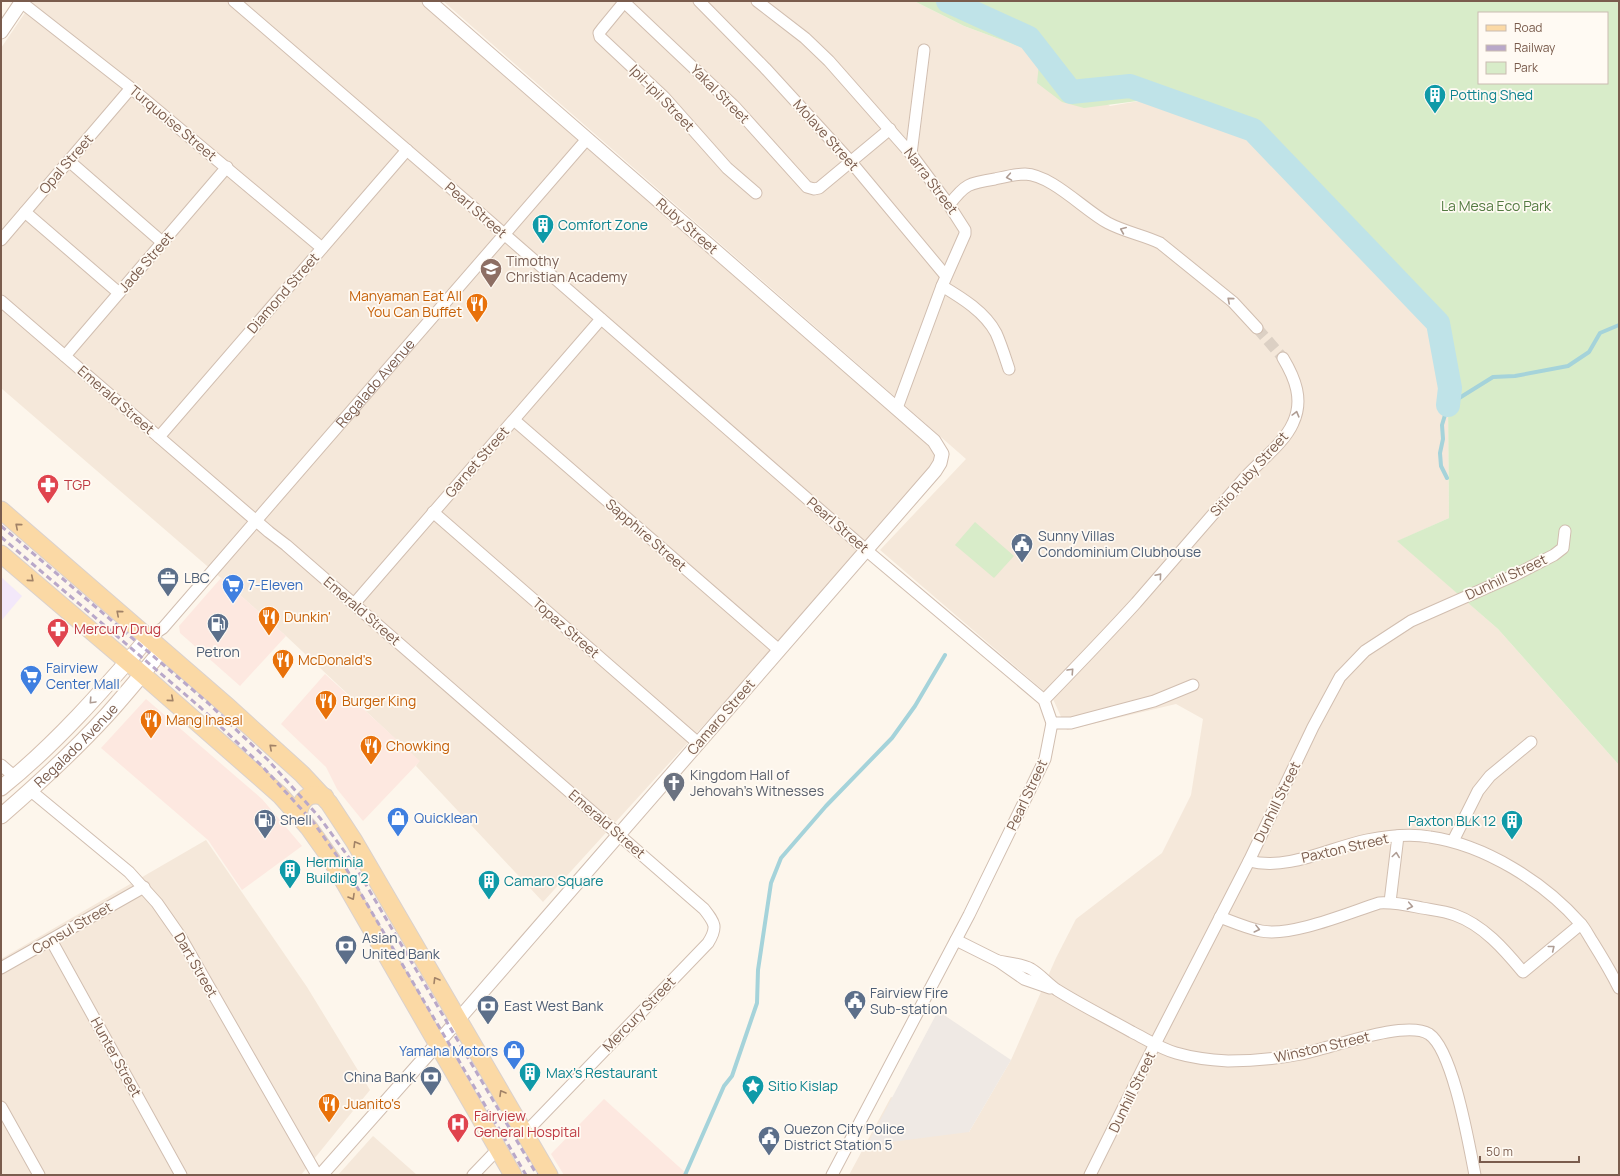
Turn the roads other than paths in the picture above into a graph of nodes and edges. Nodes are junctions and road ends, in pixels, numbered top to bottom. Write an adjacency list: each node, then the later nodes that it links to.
1 (234, 1): 12 (street, Pearl Street)
2 (428, 1): 11 (street, Ruby Street)
3 (624, 1): 15 (street, Yakal Street); 17 (street, Ipil-ipil Street)
4 (699, 1): 15 (street, Molave Street)
5 (757, 1): 10 (street, Narra Street)
6 (21, 2): 7 (street); 9 (street, Turquoise Street)
7 (1, 32)
8 (924, 50): 13 (street)
9 (131, 88): 14 (street, Opal Street); 16 (street, Turquoise Street)
10 (890, 129): 13 (street, Narra Street); 15 (street)
11 (587, 139): 20 (street, Regalado Avenue); 32 (street, Ruby Street)
12 (407, 150): 20 (street, Pearl Street); 23 (street, Diamond Street)
13 (911, 154): 18 (street, Narra Street)
14 (68, 161): 19 (street, Opal Street); 22 (street)
15 (851, 162): 24 (street, Molave Street)
16 (227, 167): 22 (street, Jade Street); 23 (street, Turquoise Street)
17 (756, 193)
18 (949, 205): 24 (street, Narra Street); 28 (street, one-way to 18)
19 (25, 212): 21 (street, Opal Street); 25 (street)
20 (504, 234): 27 (street, Pearl Street); 38 (street, Regalado Avenue)
21 (1, 240)
22 (162, 242): 25 (street, Jade Street)
23 (322, 248): 34 (street, Diamond Street)
24 (944, 281): 31 (street, Molave Street); 32 (street, Narra Street)
25 (119, 293): 29 (street, Jade Street)
26 (1, 301): 29 (street, Emerald Street)
27 (601, 319): 33 (street, Garnet Street); 40 (street, Pearl Street)
28 (1257, 328)
29 (65, 356): 34 (street, Emerald Street)
30 (1283, 358): 50 (street, Sitio Ruby Street, one-way to 30)
31 (1009, 369)
32 (897, 408): 35 (street, Ruby Street)
33 (514, 420): 37 (street, Garnet Street); 46 (street, Sapphire Street)
34 (159, 437): 38 (street, Emerald Street)
35 (942, 454): 40 (street, Camaro Street)
36 (1, 510): 44 (main road, one-way to 36)
37 (433, 512): 42 (street, Garnet Street); 53 (street, Topaz Street)
38 (256, 520): 42 (street, Emerald Street); 43 (street, Regalado Avenue)
39 (1565, 531): 66 (street, Dunhill Street)
40 (866, 550): 46 (street, Camaro Street); 50 (street, Pearl Street)
41 (1, 554): 47 (main road, one-way to 47)
42 (354, 604): 63 (street, Emerald Street)
43 (163, 628): 44 (street, Regalado Avenue); 45 (street)
44 (148, 638): 45 (main road); 47 (main road, Regalado Avenue)
45 (162, 650): 48 (main road, Regalado Avenue); 56 (main road, one-way to 45)
46 (779, 650): 53 (street, Camaro Street)
47 (128, 662): 48 (main road); 55 (main road, Regalado Avenue, one-way to 55)
48 (142, 674): 58 (main road, Regalado Avenue); 60 (main road, one-way to 60)
49 (1193, 685): 51 (street)
50 (1044, 700): 51 (street)
51 (1052, 723): 73 (street, Pearl Street)
52 (1531, 742): 65 (street)
53 (698, 743): 63 (street, Camaro Street)
54 (1, 765): 55 (street)
55 (15, 777): 57 (main road, Regalado Avenue)
56 (307, 779): 59 (main road); 60 (main road)
57 (1, 788)
58 (31, 791): 61 (main road, Regalado Avenue); 67 (street, Dart Street)
59 (325, 797): 62 (main road); 76 (main road, one-way to 59)
60 (284, 799): 62 (main road)
61 (1, 816)
62 (298, 816): 77 (main road, one-way to 77)
63 (619, 834): 71 (street, Emerald Street); 76 (street, Camaro Street)
64 (1398, 836): 65 (street, Paxton Street); 66 (street, Paxton Street); 68 (street, one-way to 64)
65 (1453, 842): 70 (street, Paxton Street)
66 (1249, 861): 69 (street, Dunhill Street)
67 (144, 887): 72 (street, Consul Street); 84 (street, Dart Street)
68 (1390, 902): 69 (street, one-way to 68); 70 (street, one-way to 70)
69 (1220, 917): 78 (street, Dunhill Street)
70 (1581, 924): 75 (street, Paxton Street)
71 (715, 928): 80 (street, Mercury Street)
72 (51, 940): 74 (street, Consul Street); 83 (street, Hunter Street)
73 (956, 940): 78 (street, Winston Street); 89 (street, Pearl Street)
74 (1, 968)
75 (1619, 988)
76 (459, 1018): 77 (street, Camaro Street); 80 (main road, one-way to 76)
77 (437, 1044): 81 (main road); 85 (street, Camaro Street)
78 (1155, 1044): 90 (street, Dunhill Street); 91 (street, Winston Street)
79 (1, 1107): 82 (street)
80 (525, 1133): 88 (main road)
81 (498, 1149): 86 (street); 87 (main road)
82 (39, 1175)
83 (181, 1175)
84 (317, 1175)
85 (321, 1175)
86 (473, 1175)
87 (513, 1175)
88 (549, 1175)
89 (832, 1175)
90 (1090, 1175)
91 (1475, 1175)

